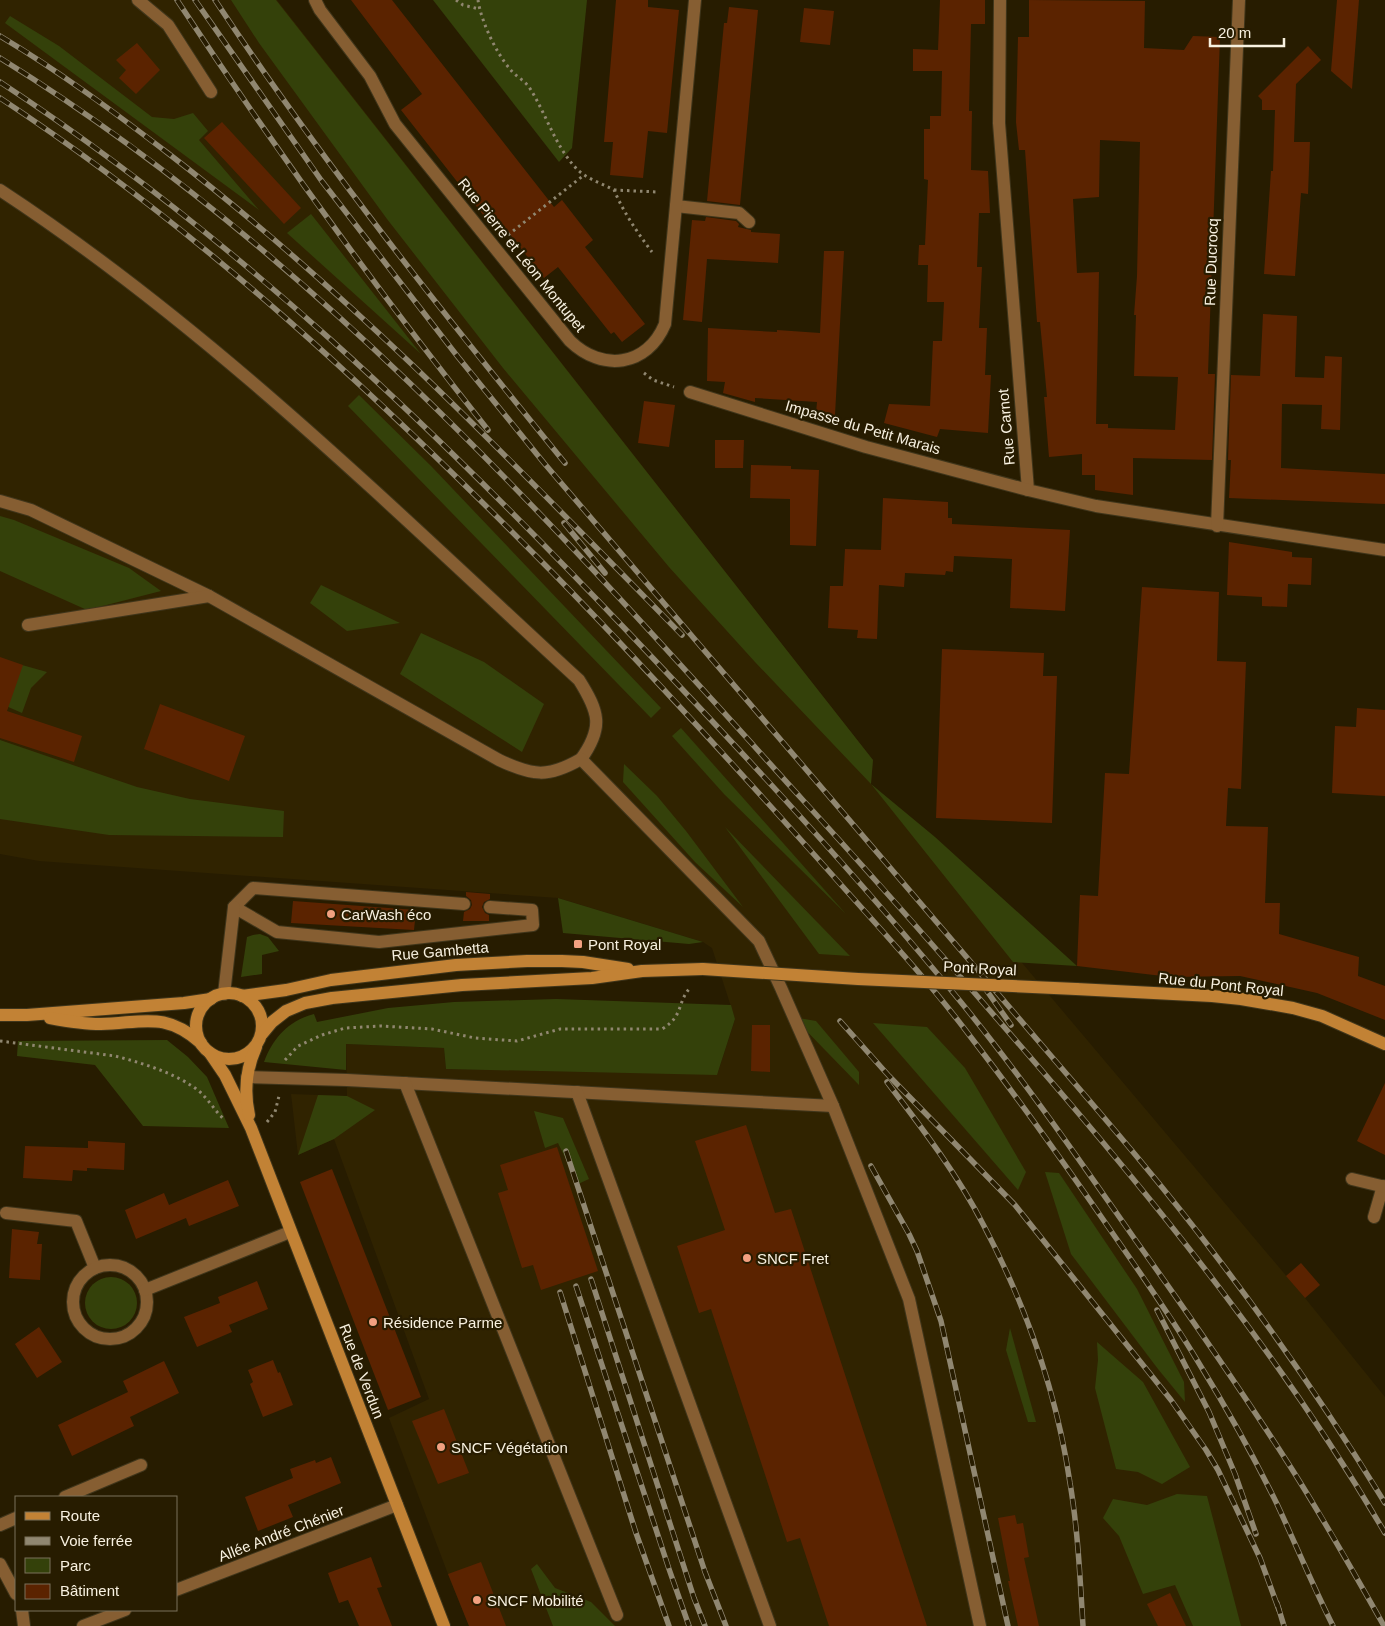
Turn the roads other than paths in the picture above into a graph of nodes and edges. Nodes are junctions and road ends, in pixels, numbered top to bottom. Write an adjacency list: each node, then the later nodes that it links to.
1 (138, 0): 6 (street)
2 (314, 0): 8 (street, Rue Pierre et Léon Montupet)
3 (696, 0): 8 (street)
4 (1000, 0): 11 (street, Rue Carnot)
5 (1239, 0): 13 (street, Rue Ducrocq)
6 (211, 92)
7 (0, 190): 17 (street)
8 (676, 206): 9 (street)
9 (749, 222)
10 (690, 392): 11 (street, Impasse du Petit Marais)
11 (1028, 490): 13 (street)
12 (0, 502): 15 (street)
13 (1217, 526): 14 (street)
14 (1385, 550)
15 (209, 596): 16 (street); 17 (street)
16 (28, 625)
17 (581, 759): 37 (street)
18 (464, 904): 19 (street)
19 (234, 907): 20 (street); 24 (street)
20 (490, 907)
21 (703, 969): 22 (main road, Rue Gambetta); 23 (main road, Pont Royal, bridge)
22 (642, 971): 25 (main road, Rue Gambetta); 29 (main road, Rue Gambetta)
23 (1076, 989): 31 (main road, Rue du Pont Royal)
24 (224, 994): 25 (main road); 26 (main road)
25 (242, 996): 29 (main road)
26 (211, 999): 28 (main road); 30 (main road)
27 (0, 1015): 28 (main road)
28 (27, 1015): 30 (main road)
29 (262, 1034): 32 (main road)
30 (200, 1043): 33 (main road)
31 (1385, 1044)
32 (256, 1047): 33 (main road); 34 (main road, Rue de Verdun)
33 (210, 1053): 38 (main road, Rue de Verdun)
34 (247, 1077): 35 (street); 38 (main road, Rue de Verdun)
35 (406, 1083): 36 (street); 56 (street)
36 (577, 1092): 37 (street); 60 (street)
37 (833, 1106): 61 (street)
38 (251, 1128): 43 (main road, Rue de Verdun)
39 (1352, 1179): 40 (street)
40 (1384, 1187): 42 (street)
41 (6, 1213): 44 (street)
42 (1374, 1217)
43 (290, 1232): 45 (street); 48 (main road, Rue de Verdun)
44 (95, 1268): 45 (street); 45 (street)
45 (145, 1290)
46 (141, 1465): 47 (street)
47 (67, 1496)
48 (397, 1505): 52 (street, Allée André Chénier); 59 (main road, Rue de Verdun)
49 (15, 1518): 50 (street)
50 (0, 1525)
51 (0, 1564): 53 (street)
52 (178, 1589)
53 (15, 1592)
54 (22, 1611): 57 (street)
55 (123, 1611): 58 (street)
56 (617, 1615)
57 (24, 1626)
58 (83, 1626)
59 (444, 1626)
60 (770, 1626)
61 (980, 1626)

